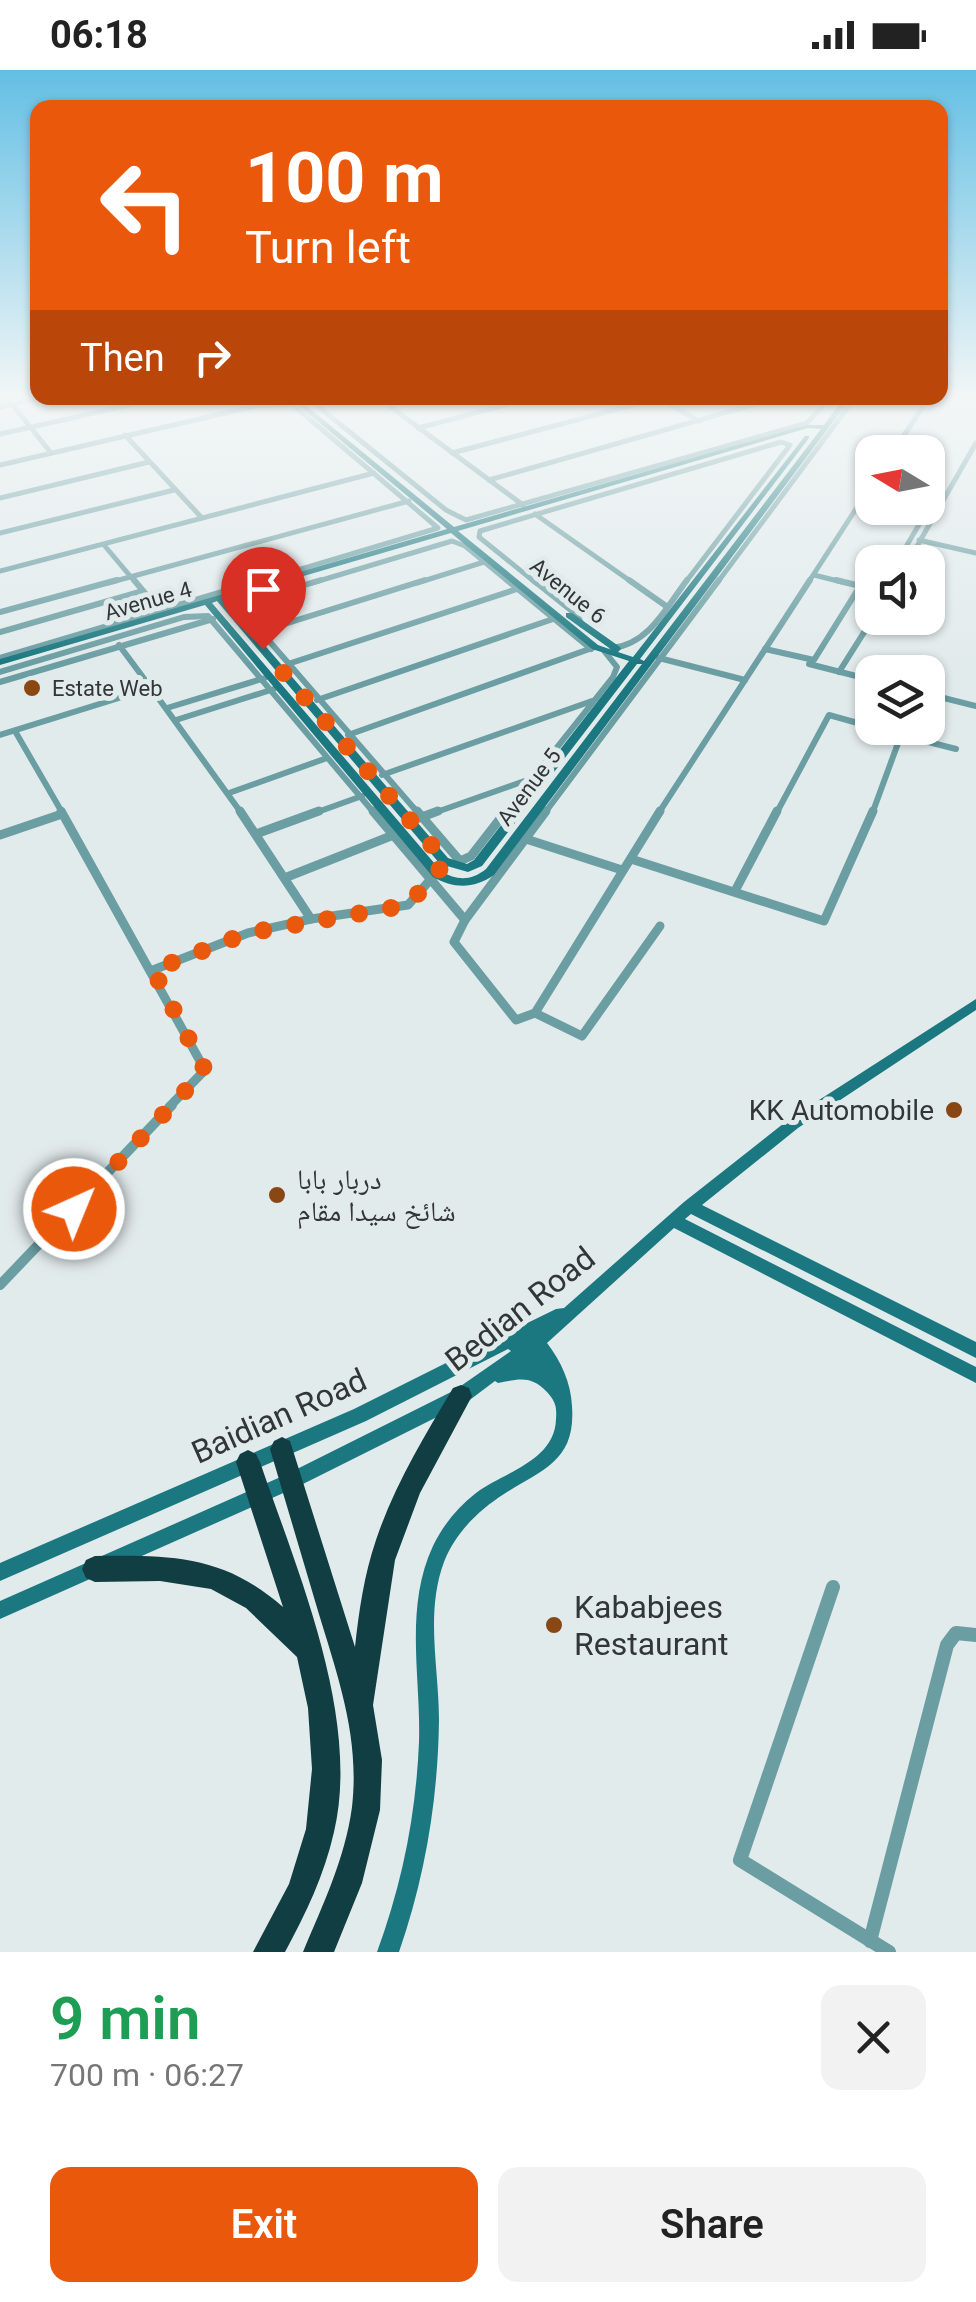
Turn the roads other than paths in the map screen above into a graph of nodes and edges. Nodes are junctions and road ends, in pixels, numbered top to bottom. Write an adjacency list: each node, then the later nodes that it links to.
1 (46, 487): 16 (street)
2 (171, 487): 15 (street)
3 (321, 487): 21 (street)
4 (391, 487): 17 (street)
5 (405, 487): 24 (main road, Avenue 6)
6 (409, 487): 24 (main road, Avenue 6)
7 (499, 487): 18 (street)
8 (589, 487): 18 (street)
9 (612, 487): 22 (main road)
10 (627, 487): 20 (street)
11 (758, 487): 39 (street)
12 (770, 487): 50 (main road, Avenue 5)
13 (774, 487): 55 (main road, Avenue 5)
14 (776, 487): 55 (street)
15 (174, 490): 21 (street); 25 (street)
16 (0, 498)
17 (409, 501): 24 (street); 34 (street)
18 (523, 506): 22 (street)
19 (855, 510): 33 (street)
20 (534, 514): 22 (street); 39 (street)
21 (202, 518): 28 (street)
22 (482, 524): 24 (main road); 24 (main road)
23 (929, 525): 27 (street)
24 (459, 530): 26 (main road, Avenue 4); 26 (main road); 31 (street); 41 (street); 52 (main road, Avenue 6); 53 (main road, Avenue 6)
25 (0, 533)
26 (438, 538): 37 (main road, Avenue 4)
27 (919, 540): 29 (street); 30 (street)
28 (104, 545): 32 (street); 34 (street)
29 (916, 545)
30 (976, 553)
31 (484, 562): 35 (street); 47 (street)
32 (0, 571)
33 (814, 574): 54 (street); 54 (street)
34 (132, 576): 36 (street); 40 (street)
35 (517, 589): 44 (street); 57 (street)
36 (143, 591): 41 (street); 46 (street)
37 (245, 595): 38 (main road, Avenue 4); 45 (street)
38 (215, 602): 42 (main road, Avenue 4); 43 (main road); 45 (main road)
39 (666, 606): 50 (street)
40 (0, 612)
41 (160, 612): 56 (street)
42 (180, 614): 43 (street); 49 (street); 56 (main road, Avenue 4)
43 (217, 618): 51 (street); 60 (main road)
44 (553, 619): 52 (street); 67 (street)
45 (243, 621): 47 (street); 91 (main road)
46 (0, 632)
47 (259, 632): 57 (street)
48 (862, 635): 58 (street)
49 (116, 636): 51 (street); 56 (street)
50 (648, 638): 53 (street); 55 (main road, Avenue 5)
51 (120, 646): 63 (street); 64 (street)
52 (593, 648): 53 (main road, Avenue 6); 75 (street)
53 (609, 650): 55 (main road, Avenue 6); 61 (street)
54 (764, 651): 58 (street); 62 (street)
55 (647, 659): 61 (main road, Avenue 5); 62 (street, Avenue 6); 89 (street); 93 (main road, Avenue 5)
56 (0, 664)
57 (288, 664): 67 (street)
58 (839, 672): 59 (street)
59 (855, 676)
60 (265, 678): 65 (main road); 70 (street)
61 (617, 678): 68 (street); 91 (main road, Avenue 5)
62 (745, 680): 90 (street)
63 (0, 682)
64 (151, 688): 70 (street); 73 (street)
65 (274, 689): 71 (street); 79 (street); 83 (main road)
66 (945, 698): 69 (street)
67 (317, 700): 75 (street)
68 (592, 701): 80 (street); 81 (street)
69 (976, 706)
70 (168, 708): 71 (street)
71 (176, 720): 82 (street)
72 (855, 722): 96 (street)
73 (14, 731): 74 (street); 84 (street)
74 (0, 735)
75 (348, 735): 80 (street)
76 (898, 745): 96 (street)
77 (940, 745): 78 (street)
78 (956, 749)
79 (328, 758): 82 (street); 83 (street)
80 (382, 775): 85 (street)
81 (533, 778): 85 (street); 85 (street)
82 (229, 793): 86 (street)
83 (364, 796): 86 (street); 88 (street); 95 (main road)
84 (62, 814): 87 (street); 100 (street)
85 (419, 818)
86 (256, 834): 94 (street)
87 (0, 835)
88 (391, 836): 94 (street); 95 (street)
89 (526, 839): 92 (street); 93 (street)
90 (631, 860): 92 (street); 96 (street)
91 (446, 862): 95 (street)
92 (622, 870): 102 (street)
93 (495, 874): 95 (main road); 98 (street)
94 (287, 877): 97 (street)
95 (434, 878): 97 (street); 98 (street)
96 (734, 892)
97 (311, 920): 100 (street)
98 (465, 920): 102 (street)
99 (660, 926): 102 (street)
100 (153, 970): 105 (street)
101 (976, 1004): 103 (main road, Bedian Road)
102 (535, 1013)
103 (689, 1206): 104 (main road, Bedian Road); 106 (main road)
104 (673, 1220): 107 (main road, Bedian Road); 108 (main road)
105 (0, 1286)
106 (918, 1320): 108 (main road); 109 (main road)
107 (523, 1341): 111 (main road); 112 (main road, Bedian Road); 114 (main road); 115 (main road, Baidian Road)
108 (912, 1341): 110 (main road)
109 (976, 1350)
110 (976, 1375)
111 (544, 1376): 112 (main road); 114 (main road)
112 (486, 1380): 113 (main road, Bedian Road)
113 (461, 1396): 117 (main road, Bedian Road); 125 (highway)
114 (564, 1399): 129 (main road)
115 (282, 1449): 116 (main road, Baidian Road); 117 (highway)
116 (248, 1462): 118 (highway); 120 (main road, Baidian Road)
117 (292, 1481): 118 (main road, Bedian Road); 125 (highway)
118 (259, 1495): 119 (main road, Bedian Road); 124 (highway)
119 (95, 1568): 122 (main road, Bedian Road); 124 (highway)
120 (0, 1572)
121 (833, 1587): 126 (street)
122 (0, 1610)
123 (976, 1636): 126 (street)
124 (309, 1654): 127 (highway)
125 (362, 1701): 128 (highway)
126 (870, 1941): 130 (street)
127 (268, 1952)
128 (318, 1952)
129 (388, 1952)
130 (889, 1952)

